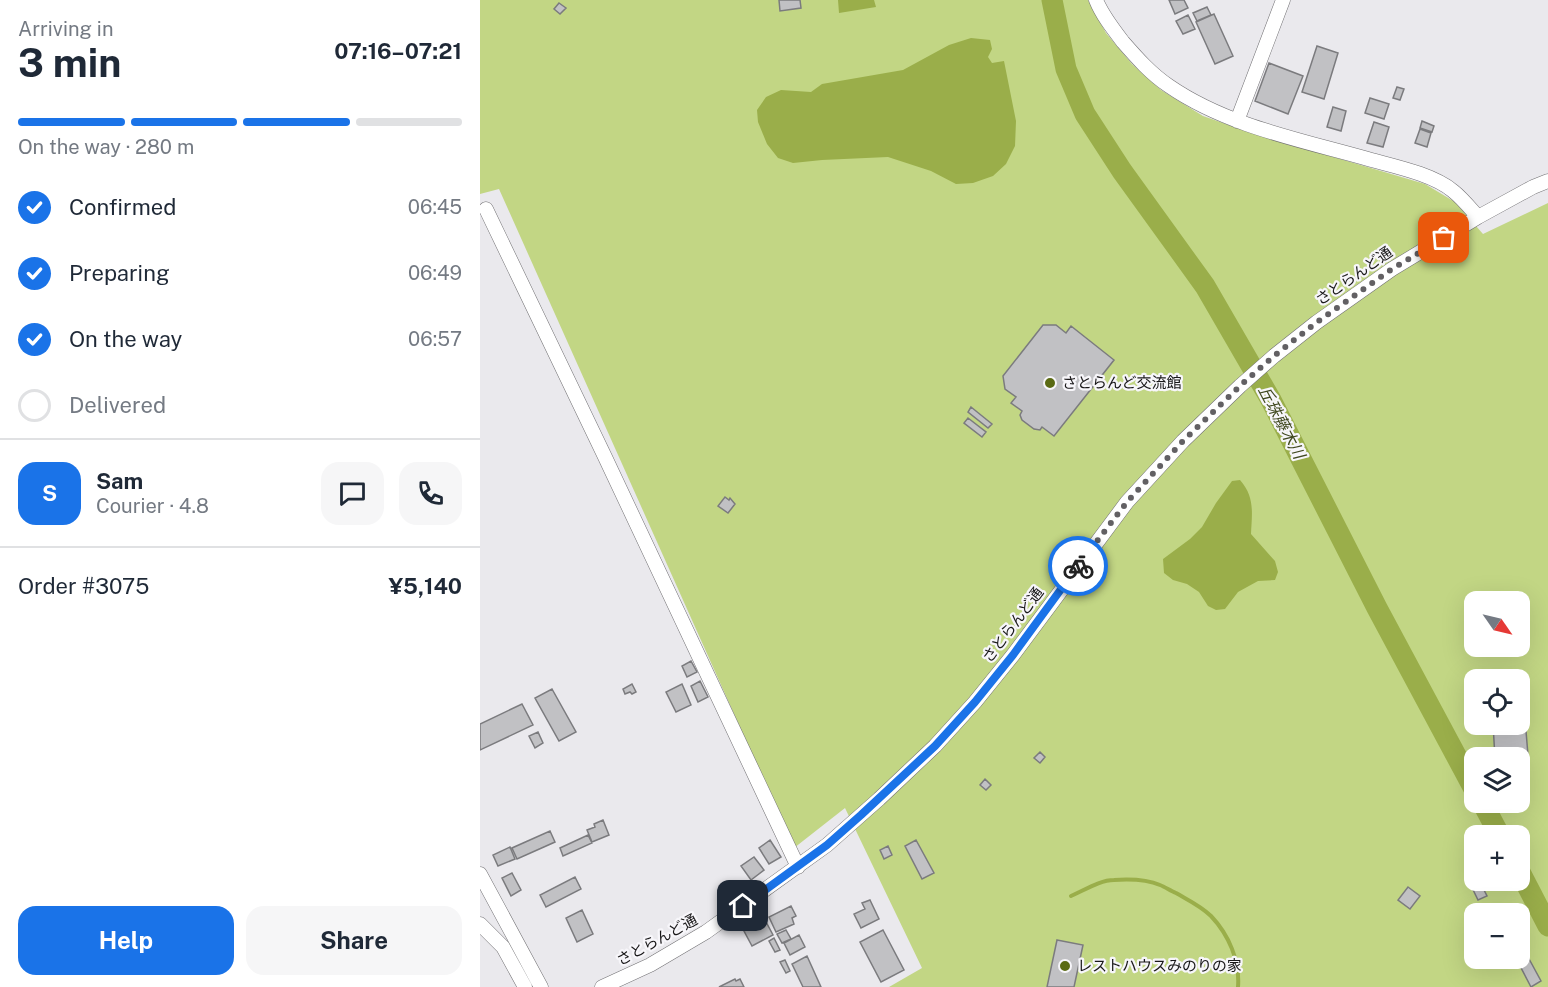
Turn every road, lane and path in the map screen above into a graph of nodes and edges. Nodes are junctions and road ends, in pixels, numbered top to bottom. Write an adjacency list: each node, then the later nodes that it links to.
1 (1096, 0): 3 (street)
2 (1283, 0): 3 (street)
3 (1237, 121): 6 (street)
4 (1548, 181): 6 (street, さとらんど通)
5 (486, 209): 7 (street)
6 (1478, 217): 7 (street, さとらんど通)
7 (798, 867): 12 (street, さとらんど通)
8 (480, 874): 11 (street)
9 (480, 924): 10 (street)
10 (525, 987)
11 (541, 987)
12 (602, 987)

